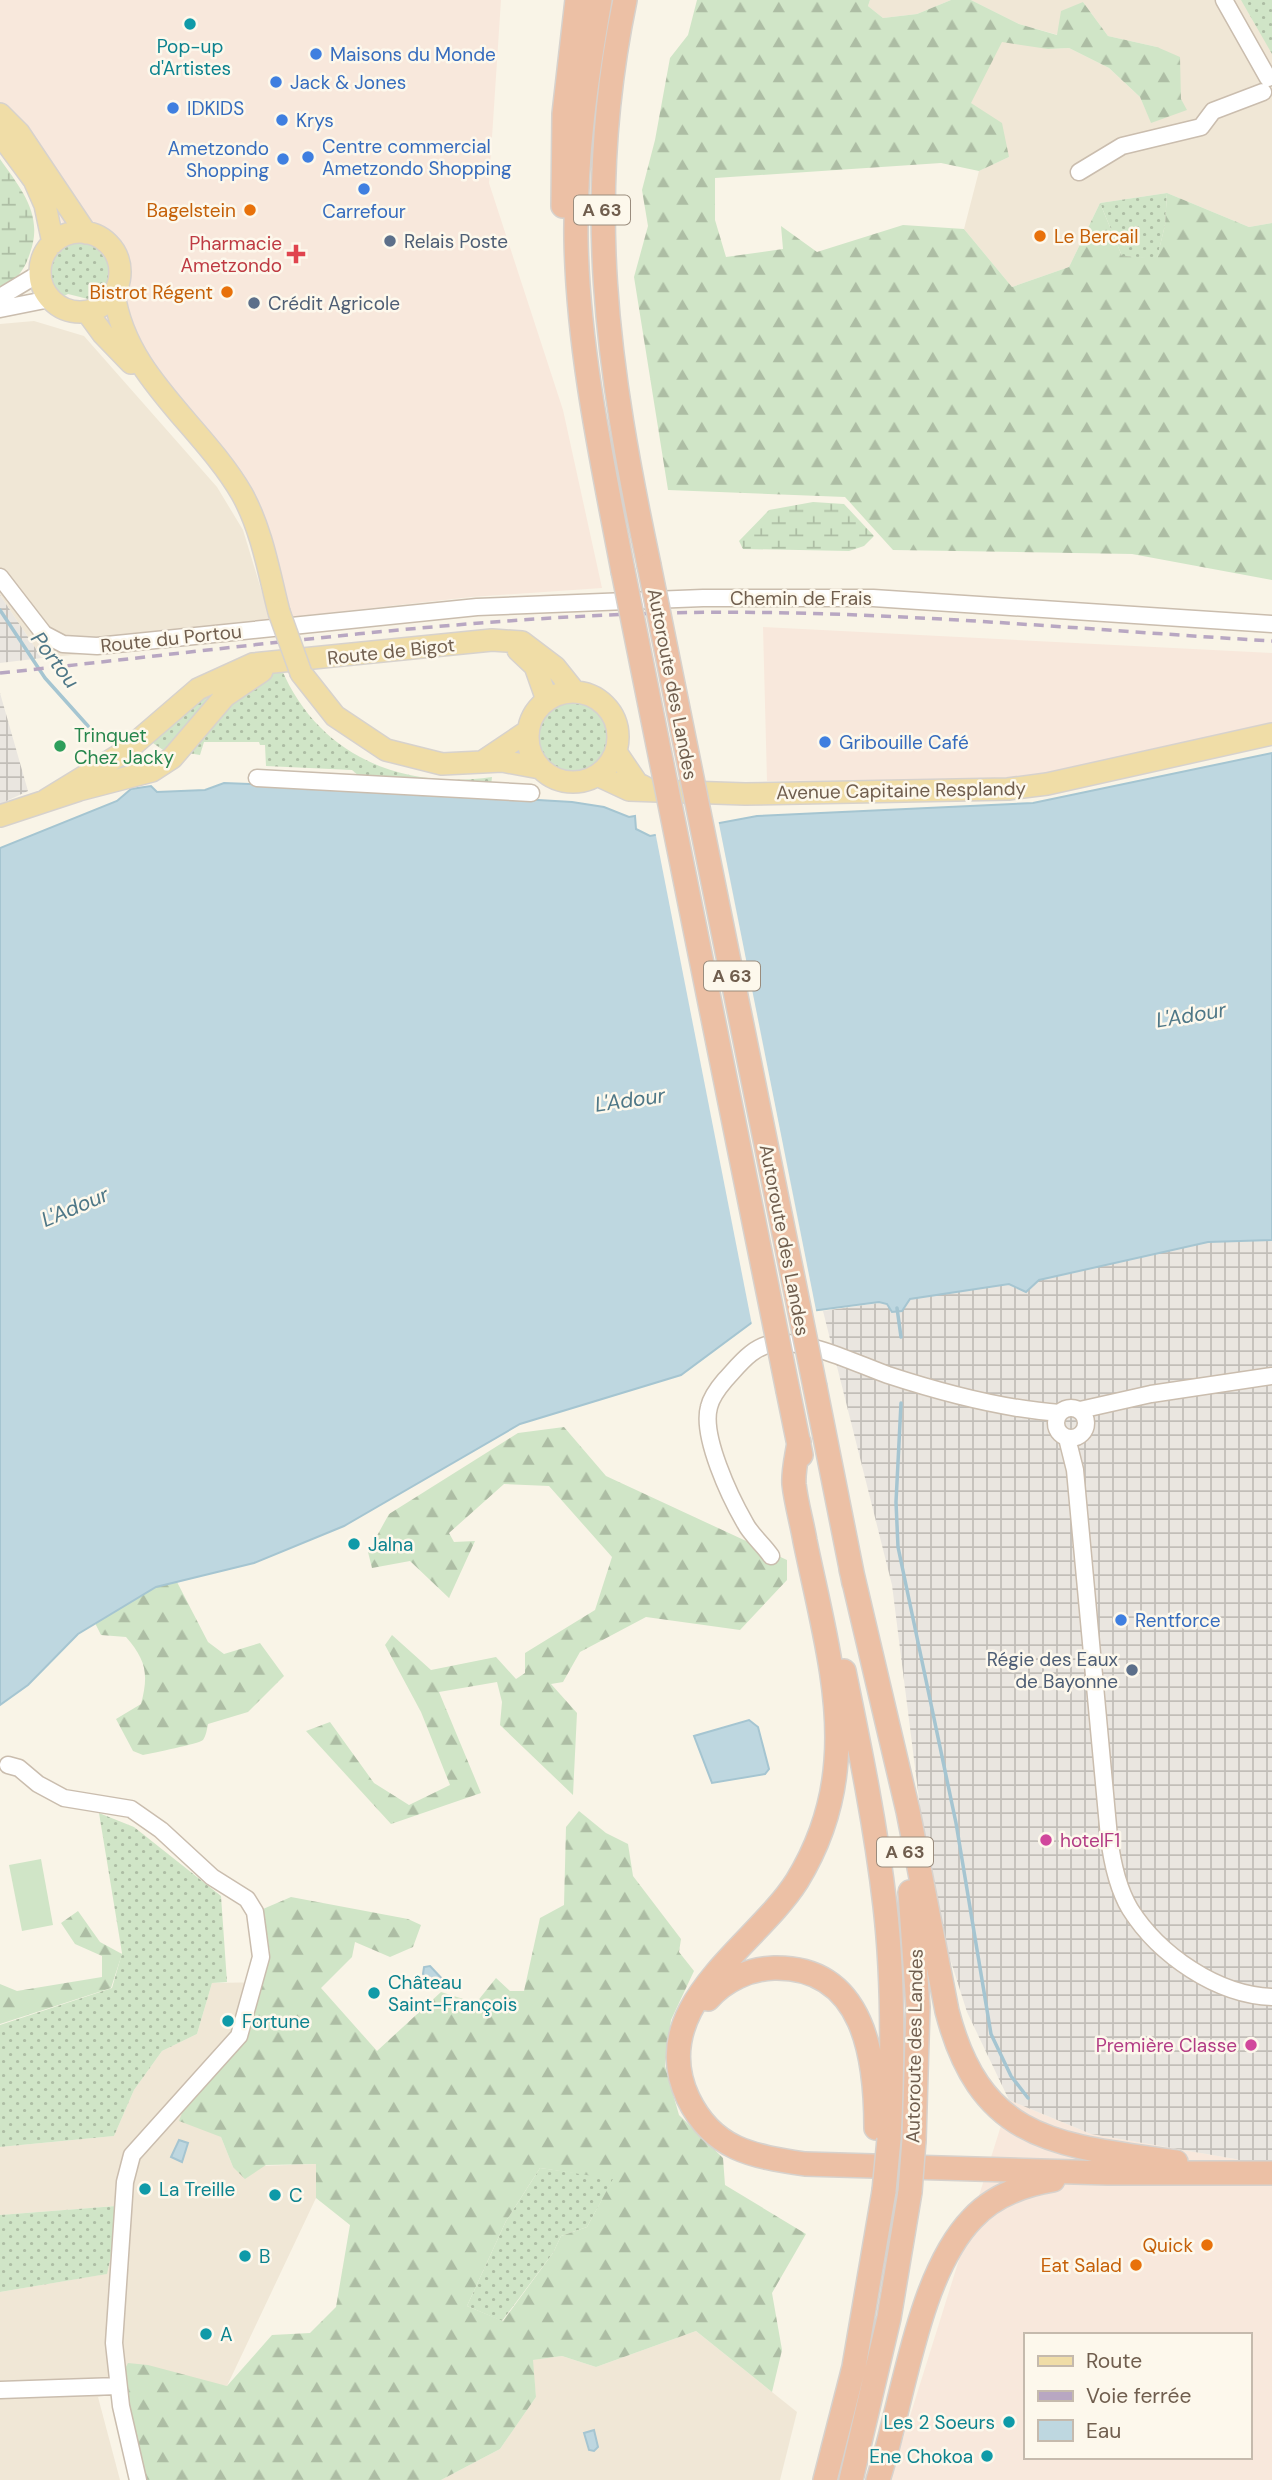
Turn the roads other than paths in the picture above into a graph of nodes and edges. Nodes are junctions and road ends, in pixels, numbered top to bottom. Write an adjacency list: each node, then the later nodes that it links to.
1 (578, 0): 15 (highway)
2 (600, 0): 15 (highway, Autoroute des Landes / A 63)
3 (625, 0): 41 (highway, Autoroute des Landes / A 63, bridge)
4 (1224, 0): 5 (street)
5 (1269, 87): 8 (street)
6 (0, 114): 9 (main road)
7 (0, 134): 10 (main road)
8 (1079, 172)
9 (86, 233): 10 (main road); 12 (main road)
10 (53, 243): 11 (main road)
11 (40, 273): 13 (street); 14 (main road)
12 (114, 293): 17 (main road); 18 (main road)
13 (0, 297)
14 (50, 299): 16 (street); 17 (main road)
15 (580, 308): 39 (highway, Autoroute des Landes / A 63, bridge)
16 (0, 309)
17 (87, 312): 18 (main road)
18 (148, 374): 29 (main road, bridge)
19 (0, 577): 20 (street, Route du Portou)
20 (331, 621): 21 (street, Chemin de Frais)
21 (1272, 624)
22 (509, 641): 23 (main road, Route de Bigot); 24 (main road, Route de Bigot); 25 (main road)
23 (272, 664): 35 (main road, Route de Bigot); 35 (main road, Route de Bigot)
24 (575, 692): 25 (main road); 28 (main road)
25 (547, 700): 26 (main road)
26 (528, 732): 29 (main road); 30 (main road)
27 (1272, 734): 33 (main road, Avenue Capitaine Resplandy)
28 (616, 752): 31 (main road); 33 (main road)
29 (482, 762): 30 (main road)
30 (540, 768): 31 (main road)
31 (597, 775): 33 (main road, Avenue Capitaine Resplandy)
32 (257, 778): 34 (street)
33 (650, 790)
34 (531, 793)
35 (46, 800): 36 (main road, Route de Bigot)
36 (0, 816)
37 (1272, 1376): 38 (street)
38 (1071, 1425): 40 (street); 43 (street)
39 (799, 1442): 44 (highway); 45 (highway, Autoroute des Landes / A 63)
40 (771, 1556)
41 (851, 1569): 46 (highway); 52 (highway, Autoroute des Landes / A 63, bridge)
42 (8, 1765): 48 (street)
43 (1272, 1997)
44 (679, 2043): 45 (highway); 47 (highway)
45 (882, 2139): 51 (highway, Autoroute des Landes / A 63, bridge)
46 (1264, 2173): 47 (highway)
47 (1108, 2174): 53 (highway)
48 (118, 2386): 49 (street); 50 (street)
49 (0, 2390)
50 (138, 2480)
51 (825, 2480)
52 (851, 2480)
53 (878, 2480)

